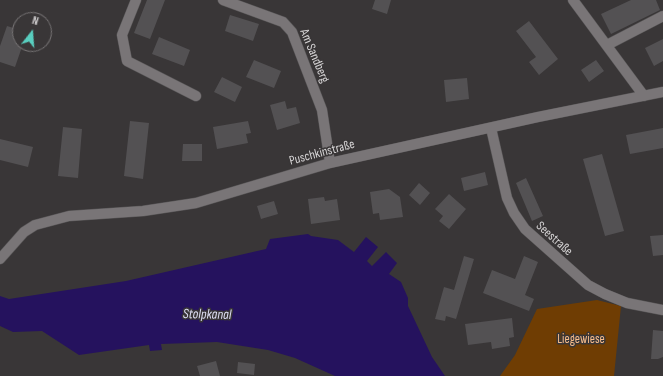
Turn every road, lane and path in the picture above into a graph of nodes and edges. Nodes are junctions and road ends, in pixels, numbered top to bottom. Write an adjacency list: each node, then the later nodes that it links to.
1 (136, 0): 7 (street)
2 (223, 0): 10 (street, Am Sandberg)
3 (573, 0): 5 (street)
4 (663, 16): 5 (street)
5 (607, 45): 8 (street)
6 (663, 92): 8 (street, Puschkinstraße)
7 (196, 96)
8 (644, 96): 9 (street, Puschkinstraße)
9 (491, 128): 10 (street, Puschkinstraße); 12 (street, Seestraße)
10 (330, 163): 11 (street, Puschkinstraße)
11 (0, 259)
12 (663, 310)

